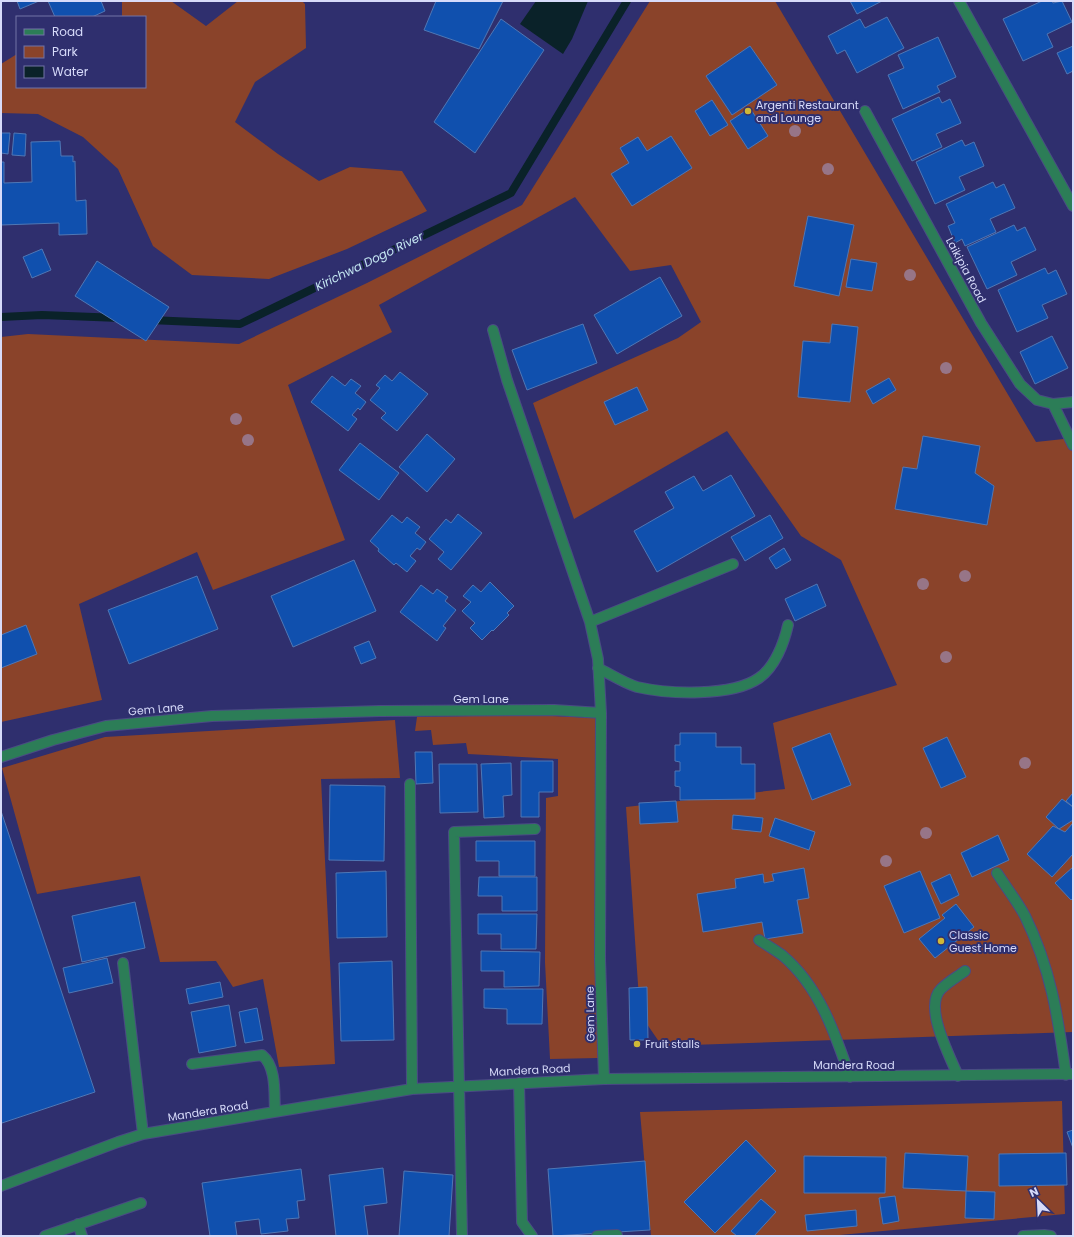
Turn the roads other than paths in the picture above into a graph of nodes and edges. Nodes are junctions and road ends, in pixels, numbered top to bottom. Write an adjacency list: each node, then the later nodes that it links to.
1 (958, 1): 3 (street)
2 (865, 111): 6 (street, Laikipia Road)
3 (1073, 206)
4 (493, 330): 9 (street)
5 (1073, 402): 6 (street, Laikipia Road)
6 (1053, 404): 7 (street)
7 (1073, 445)
8 (733, 564): 9 (street)
9 (590, 622): 11 (street)
10 (788, 625): 11 (street)
11 (598, 668): 12 (street)
12 (601, 713): 13 (street, Gem Lane); 24 (street, Gem Lane)
13 (1, 757)
14 (410, 784): 27 (street)
15 (534, 828): 26 (street)
16 (997, 873): 21 (street)
17 (759, 940): 23 (street)
18 (123, 963): 29 (street)
19 (965, 971): 22 (street)
20 (192, 1064): 28 (street)
21 (1070, 1075): 22 (street, Mandera Road)
22 (958, 1076): 23 (street, Mandera Road)
23 (850, 1077): 24 (street, Mandera Road)
24 (604, 1079): 25 (street, Mandera Road)
25 (519, 1083): 26 (street, Mandera Road); 37 (street)
26 (458, 1086): 27 (street, Mandera Road); 36 (street)
27 (412, 1088): 28 (street, Mandera Road)
28 (275, 1112): 29 (street, Mandera Road)
29 (143, 1134): 30 (street, Mandera Road)
30 (1, 1186)
31 (141, 1203): 32 (street)
32 (78, 1224): 34 (street); 35 (street)
33 (617, 1235): 38 (street)
34 (45, 1236)
35 (82, 1236)
36 (462, 1236)
37 (532, 1236)
38 (597, 1236)
39 (1023, 1236): 40 (street)
40 (1051, 1236)

